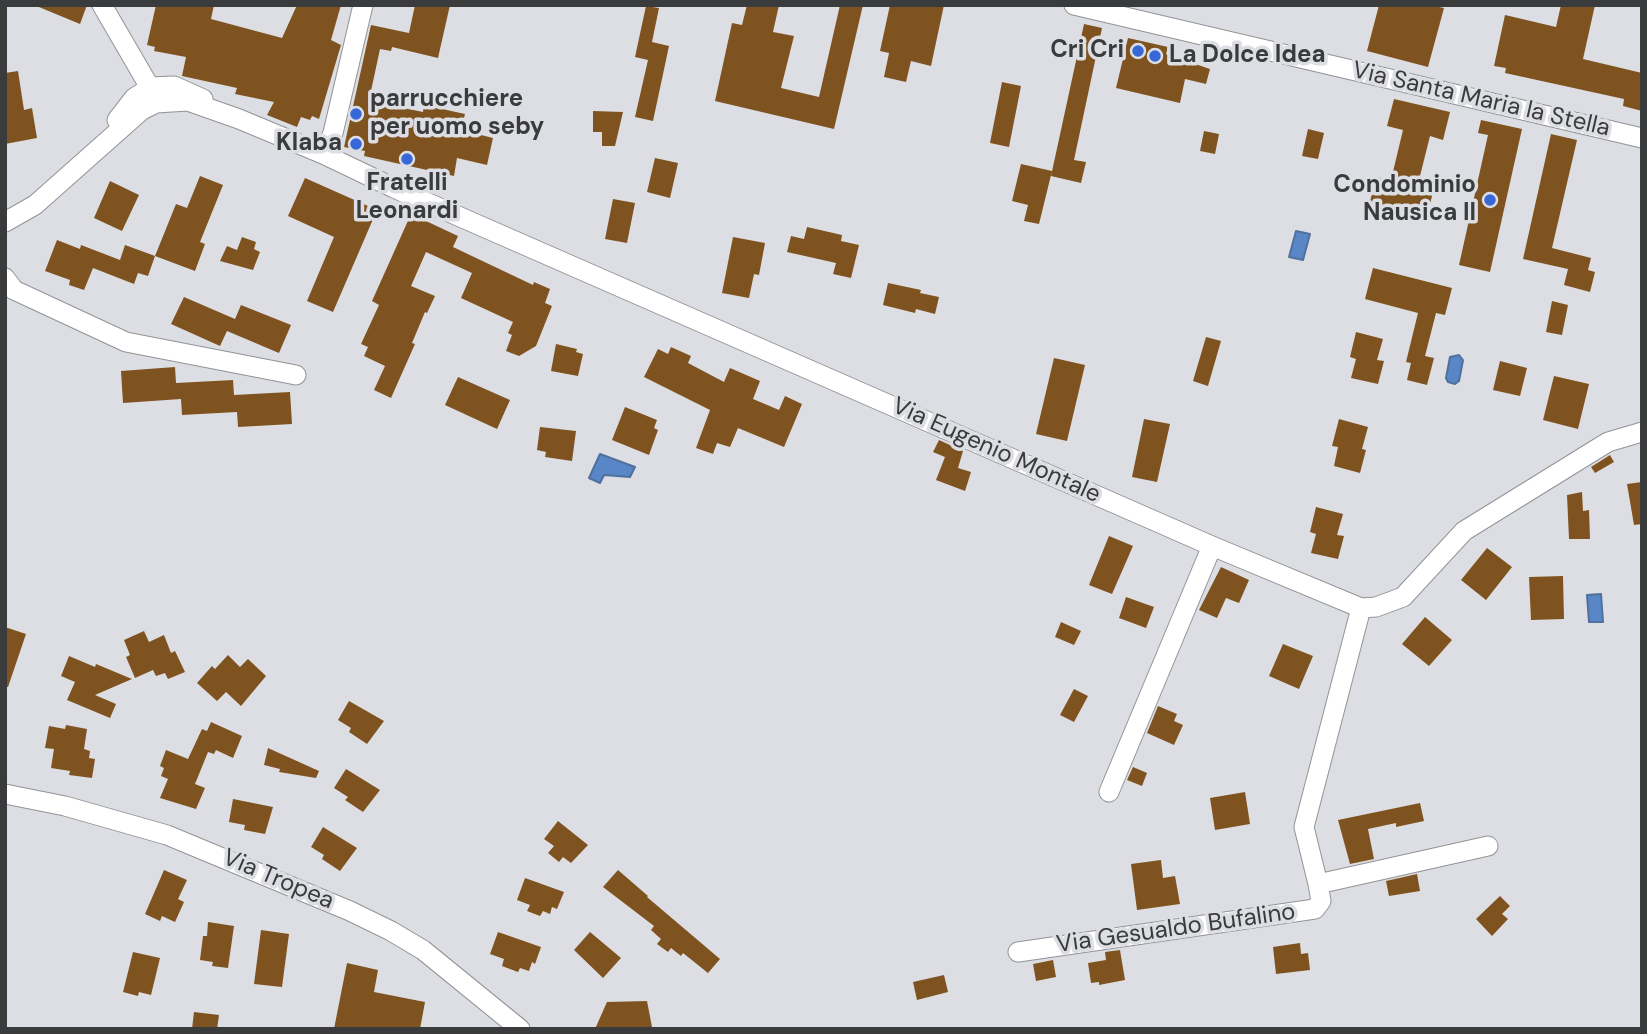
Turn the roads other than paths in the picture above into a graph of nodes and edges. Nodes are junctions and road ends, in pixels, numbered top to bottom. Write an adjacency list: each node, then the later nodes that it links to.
1 (103, 5): 4 (street)
2 (363, 5): 6 (street)
3 (1074, 5): 5 (street, Via Santa Maria la Stella)
4 (153, 95): 6 (street, Via Eugenio Montale); 7 (street)
5 (1642, 138)
6 (323, 154): 11 (street, Via Eugenio Montale)
7 (5, 222)
8 (5, 278): 9 (street)
9 (296, 375)
10 (1642, 432): 12 (street)
11 (1212, 546): 12 (street, Via Eugenio Montale); 13 (street)
12 (1361, 608): 16 (street, Via Gesualdo Bufalino)
13 (1109, 792)
14 (5, 794): 18 (street, Via Tropea)
15 (1488, 846): 16 (street)
16 (1318, 884): 17 (street, Via Gesualdo Bufalino)
17 (1018, 952)
18 (520, 1029)

